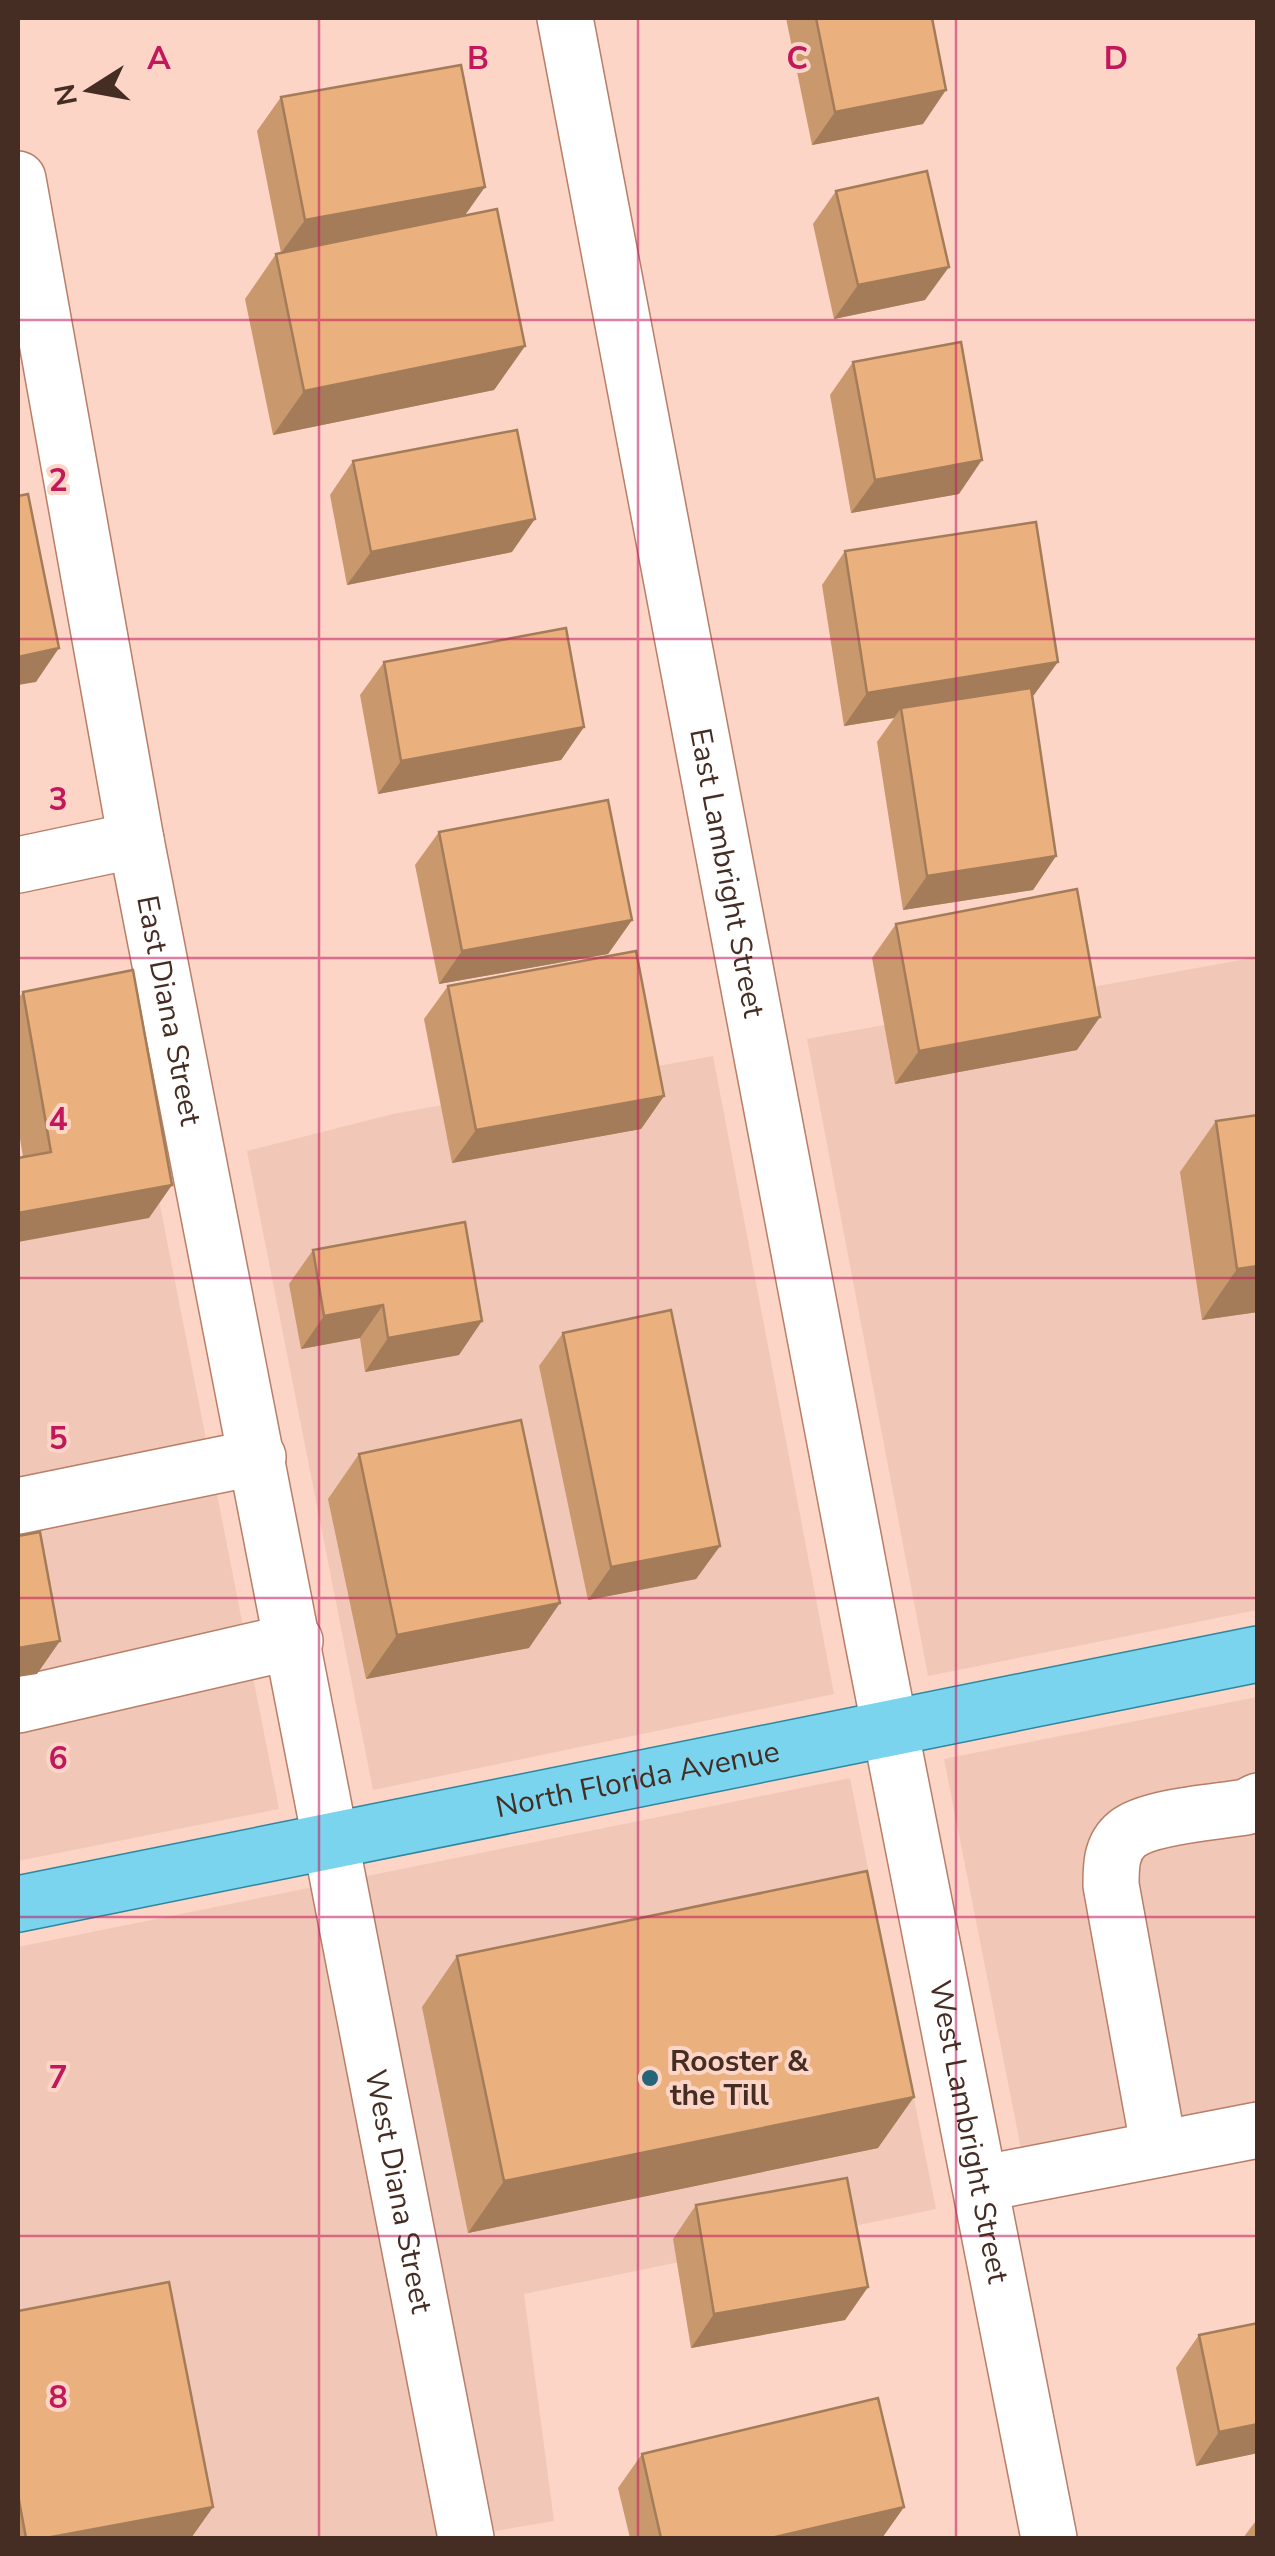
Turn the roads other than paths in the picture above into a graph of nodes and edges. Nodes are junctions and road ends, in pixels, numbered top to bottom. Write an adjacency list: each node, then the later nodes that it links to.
1 (565, 18): 10 (street, East Lambright Street)
2 (18, 179): 3 (street, East Diana Street)
3 (136, 840): 4 (street); 5 (street, East Diana Street)
4 (18, 865)
5 (258, 1457): 6 (street); 7 (street, East Diana Street)
6 (18, 1506)
7 (295, 1641): 9 (street); 12 (street, East Diana Street)
8 (1256, 1665): 10 (main road, North Florida Avenue)
9 (18, 1705)
10 (889, 1727): 12 (main road, North Florida Avenue); 16 (street, West Lambright Street)
11 (1258, 1800): 15 (street)
12 (334, 1841): 13 (main road, North Florida Avenue); 17 (street, West Diana Street)
13 (18, 1904)
14 (1258, 2130): 15 (street)
15 (1159, 2149): 16 (street)
16 (980, 2184): 18 (street, West Lambright Street)
17 (466, 2538)
18 (1049, 2538)

